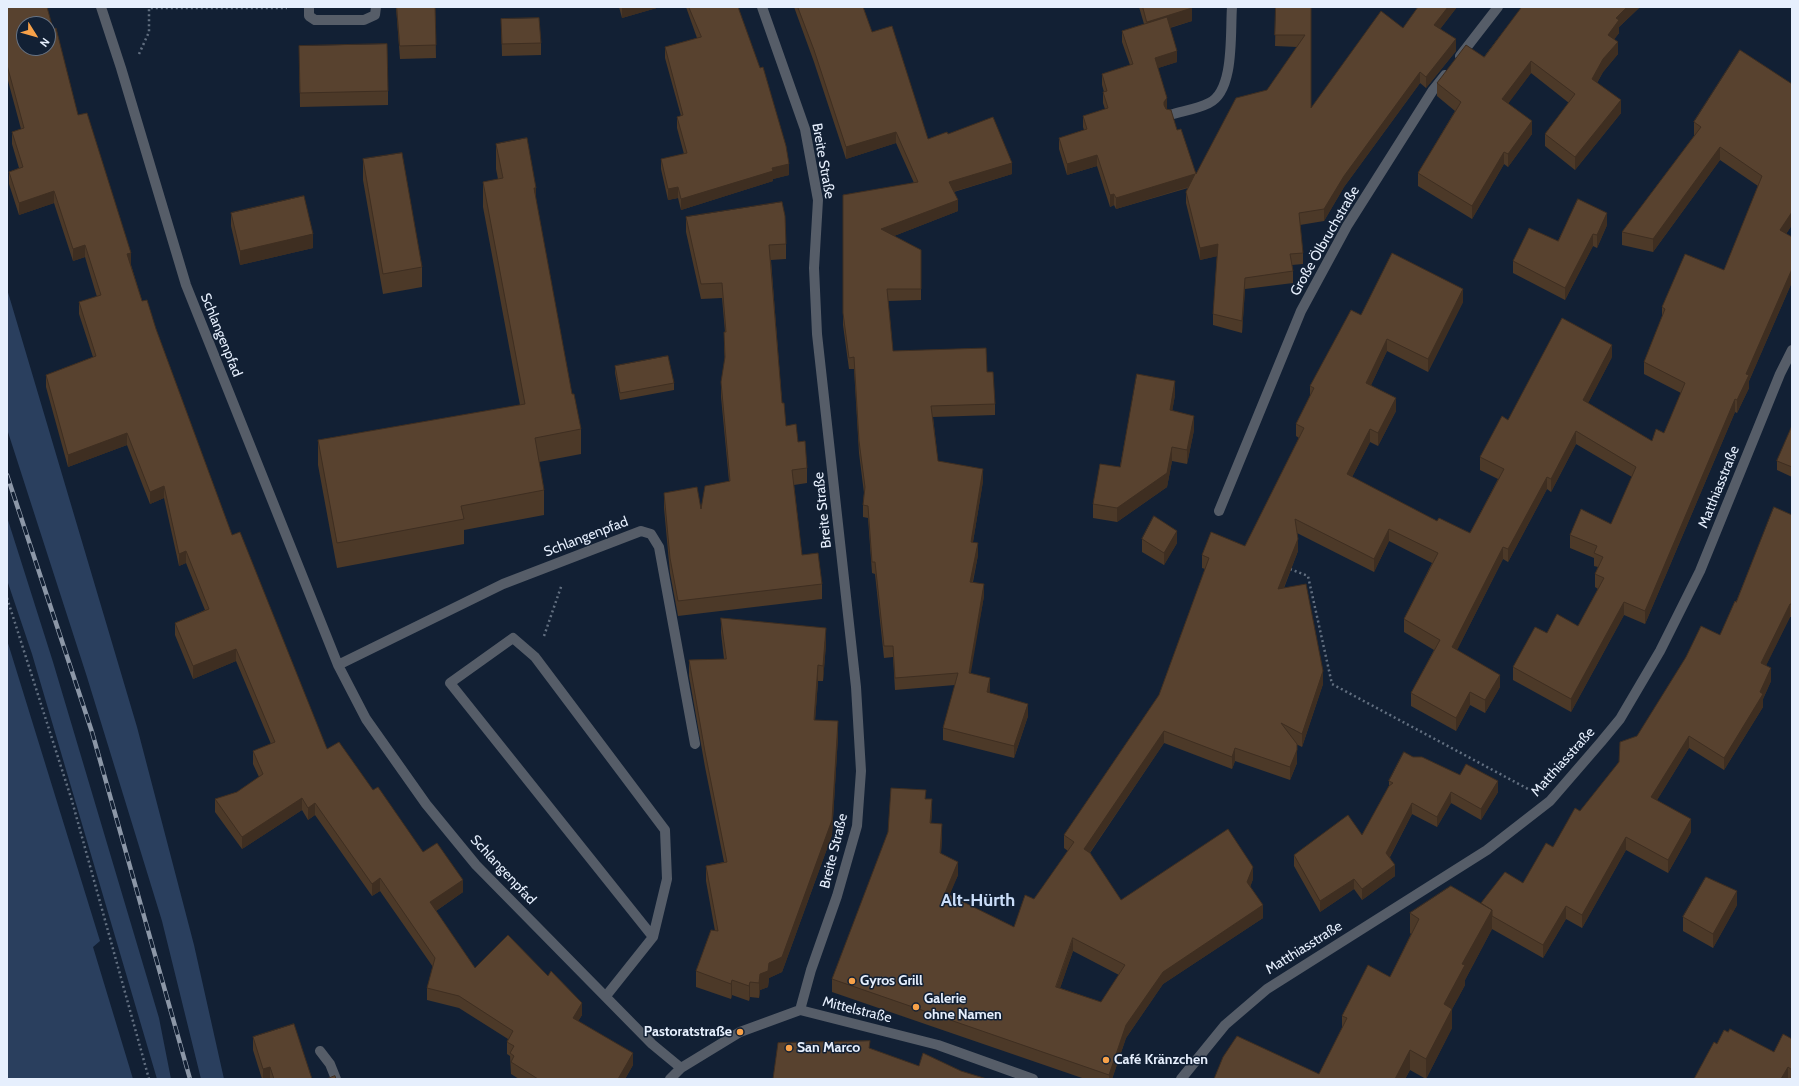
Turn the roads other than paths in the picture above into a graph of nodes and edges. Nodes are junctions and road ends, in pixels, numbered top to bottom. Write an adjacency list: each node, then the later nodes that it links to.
1 (101, 7): 10 (street, Schlangenpfad)
2 (309, 7): 3 (street)
3 (376, 7)
4 (762, 7): 14 (street, Breite Straße)
5 (1232, 7): 7 (street)
6 (1498, 7): 9 (street, Große Ölbruchstraße)
7 (1170, 115)
8 (1792, 350): 20 (street, Matthiasstraße)
9 (1218, 512)
10 (338, 665): 11 (street, Schlangenpfad); 13 (street, Schlangenpfad)
11 (695, 744)
12 (653, 937): 12 (street); 13 (street)
13 (606, 996): 16 (street, Schlangenpfad)
14 (800, 1010): 16 (street, Mittelstraße); 19 (street, Mittelstraße)
15 (320, 1051): 17 (street)
16 (681, 1068): 18 (street, Mittelstraße)
17 (336, 1079)
18 (670, 1079)
19 (1033, 1079)
20 (1181, 1079)

